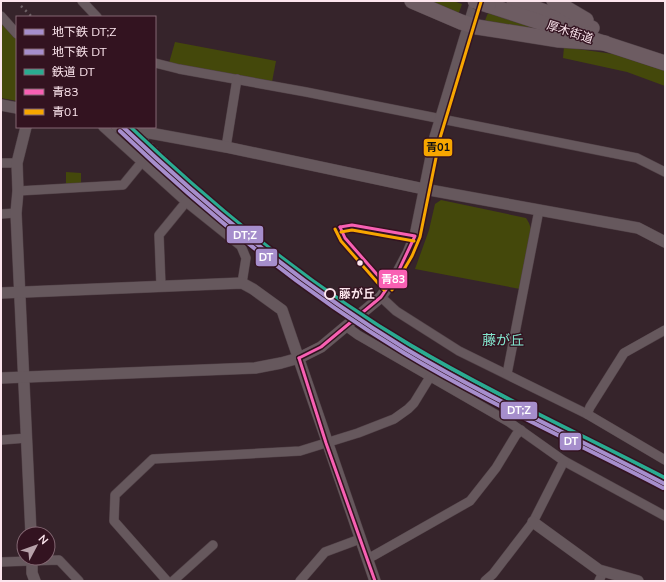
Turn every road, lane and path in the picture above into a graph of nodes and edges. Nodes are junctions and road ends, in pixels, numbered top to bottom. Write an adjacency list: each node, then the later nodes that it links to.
1 (82, 1): 7 (street)
2 (412, 1): 8 (highway)
3 (514, 1): 10 (highway, 厚木街道)
4 (554, 1): 10 (highway)
5 (480, 2): 8 (street); 10 (highway, 厚木街道)
6 (1, 16): 9 (street)
7 (96, 16)
8 (468, 25): 10 (highway); 17 (street)
9 (16, 33)
10 (604, 37): 11 (highway, 厚木街道); 13 (highway, 厚木街道)
11 (665, 52)
12 (156, 63): 14 (street)
13 (665, 63)
14 (237, 79): 17 (street); 21 (street)
15 (1, 104): 16 (street)
16 (16, 108)
17 (440, 119): 25 (street); 26 (street)
18 (26, 128): 24 (street)
19 (104, 128): 23 (street)
20 (122, 128): 21 (street)
21 (226, 147): 26 (street)
22 (1, 163): 24 (street)
23 (141, 163): 27 (street); 28 (street)
24 (17, 164): 27 (street)
25 (665, 172)
26 (424, 189): 29 (street); 37 (street)
27 (18, 191): 30 (street)
28 (186, 202): 33 (street); 34 (street)
29 (540, 210): 32 (street); 41 (street)
30 (16, 213): 31 (street); 35 (street)
31 (1, 214)
32 (665, 242)
33 (242, 283): 34 (street); 40 (street)
34 (161, 286): 35 (street)
35 (20, 292): 36 (street); 43 (street)
36 (1, 293)
37 (381, 297): 38 (street); 41 (street)
38 (347, 327): 40 (street); 42 (street)
39 (665, 330): 45 (street)
40 (299, 358): 43 (street); 49 (street)
41 (506, 374): 45 (street)
42 (430, 376): 46 (street); 49 (street)
43 (24, 377): 44 (street); 47 (street)
44 (1, 378)
45 (587, 414): 50 (street)
46 (521, 430): 51 (street); 57 (street)
47 (27, 438): 48 (street); 54 (street)
48 (1, 440)
49 (326, 443): 55 (street); 65 (street)
50 (665, 460)
51 (564, 461): 52 (street); 53 (street)
52 (665, 516)
53 (533, 522): 62 (street); 69 (street)
54 (31, 526)
55 (360, 539): 57 (street); 67 (street)
56 (213, 545): 66 (street)
57 (367, 557): 68 (street)
58 (56, 560): 64 (street)
59 (16, 561): 60 (street)
60 (1, 562)
61 (32, 566): 63 (street)
62 (601, 576): 70 (street)
63 (35, 581)
64 (80, 581)
65 (167, 581)
66 (173, 581)
67 (300, 581)
68 (375, 581)
69 (485, 581)
70 (638, 581)

